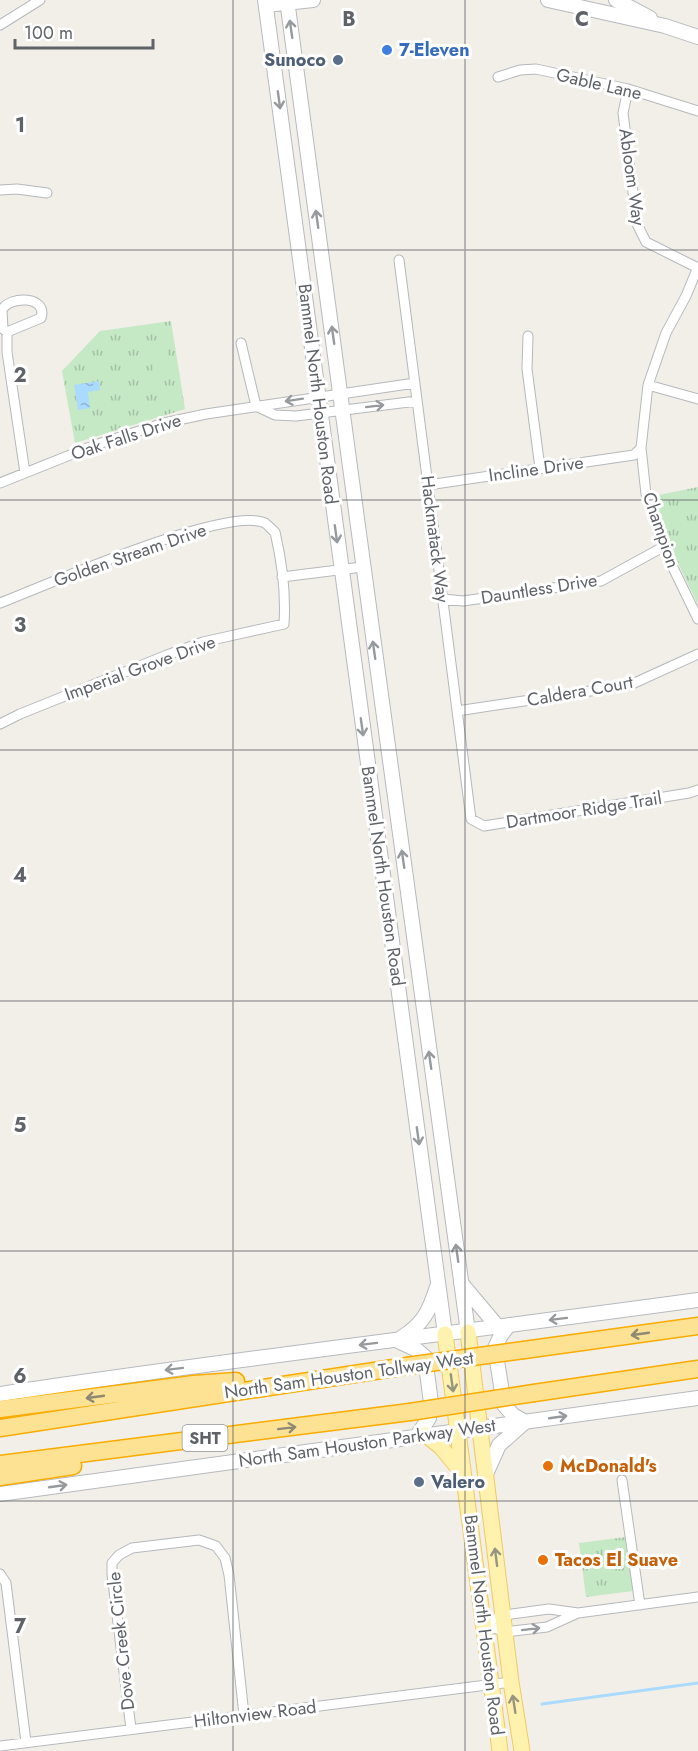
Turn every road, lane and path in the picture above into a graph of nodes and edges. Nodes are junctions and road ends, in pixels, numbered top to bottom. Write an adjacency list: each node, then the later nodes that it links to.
1 (40, 0): 7 (street)
2 (313, 0): 5 (main road)
3 (548, 0): 8 (main road)
4 (616, 0): 8 (main road)
5 (288, 1): 6 (main road); 14 (main road, Bammel North Houston Road, one-way to 5)
6 (266, 3): 16 (main road, Bammel North Houston Road, one-way to 16)
7 (0, 25)
8 (665, 26): 9 (main road)
9 (698, 37)
10 (498, 77): 11 (street, Gable Lane)
11 (628, 89): 12 (street, Gable Lane); 18 (street, Abloom Way)
12 (698, 111)
13 (0, 190): 15 (street)
14 (314, 191): 16 (main road); 24 (main road, Bammel North Houston Road, one-way to 14)
15 (47, 194)
16 (292, 194): 25 (main road, Bammel North Houston Road)
17 (399, 260): 22 (street, Hackmatack Way)
18 (698, 268): 23 (street, Champion)
19 (7, 332): 19 (street); 33 (street)
20 (528, 336): 32 (street)
21 (241, 344): 28 (street)
22 (415, 382): 24 (street, Oak Falls Drive); 27 (street, Hackmatack Way)
23 (648, 386): 26 (street); 31 (street, Champion)
24 (341, 393): 25 (street, Oak Falls Drive); 29 (main road, Bammel North Houston Road)
25 (318, 396): 28 (street, Oak Falls Drive, one-way to 28); 30 (main road, Bammel North Houston Road)
26 (698, 399)
27 (417, 401): 29 (street, Oak Falls Drive, one-way to 27); 35 (street, Hackmatack Way)
28 (256, 406): 30 (street, Oak Falls Drive); 33 (street, Oak Falls Drive)
29 (343, 410): 30 (street, Oak Falls Drive); 37 (main road, Bammel North Houston Road)
30 (320, 413): 38 (main road, Bammel North Houston Road, one-way to 38)
31 (641, 448): 32 (street, Incline Drive); 36 (street, Champion)
32 (540, 468): 35 (street, Incline Drive)
33 (25, 473): 34 (street, Oak Falls Drive)
34 (0, 483)
35 (428, 485): 40 (street, Hackmatack Way)
36 (663, 547): 40 (street, Dauntless Drive); 42 (street, Champion)
37 (362, 567): 38 (street); 49 (main road, Bammel North Houston Road, one-way to 37)
38 (341, 570): 39 (street); 50 (main road, Bammel North Houston Road, one-way to 50)
39 (282, 577): 41 (street, Golden Stream Drive); 43 (street, Golden Stream Drive)
40 (443, 599): 45 (street, Hackmatack Way)
41 (0, 603)
42 (698, 619)
43 (284, 624): 46 (street, Imperial Grove Drive)
44 (698, 654): 45 (street, Caldera Court)
45 (457, 711): 48 (street, Hackmatack Way)
46 (0, 724)
47 (698, 790): 48 (street, Dartmoor Ridge Trail)
48 (471, 819)
49 (399, 833): 50 (main road); 51 (main road, Bammel North Houston Road, one-way to 49)
50 (377, 835): 52 (main road, Bammel North Houston Road)
51 (424, 1013): 52 (main road); 54 (main road, Bammel North Houston Road, one-way to 51)
52 (402, 1016): 53 (main road, Bammel North Houston Road, one-way to 53)
53 (438, 1282): 59 (main road, Bammel North Houston Road); 60 (main road)
54 (461, 1282): 56 (main road); 58 (main road, Bammel North Houston Road)
55 (698, 1300): 56 (main road, one-way to 56)
56 (504, 1326): 58 (main road); 66 (main road)
57 (698, 1326): 62 (highway, North Sam Houston Tollway West / SHT, one-way to 62, bridge)
58 (468, 1332): 59 (main road); 68 (main road, Bammel North Houston Road)
59 (446, 1334): 60 (main road); 70 (main road, Bammel North Houston Road, one-way to 70)
60 (396, 1341): 63 (main road, one-way to 63); 71 (main road)
61 (698, 1369): 69 (highway, SHT, one-way to 61, bridge)
62 (363, 1372): 65 (highway, one-way to 65); 67 (highway, North Sam Houston Tollway West / SHT)
63 (0, 1394)
64 (698, 1398): 66 (main road, North Sam Houston Parkway West, one-way to 64)
65 (0, 1410)
66 (525, 1422): 68 (main road, North Sam Houston Parkway West); 73 (main road)
67 (0, 1428)
68 (480, 1428): 70 (main road, North Sam Houston Parkway West); 73 (main road, Bammel North Houston Road)
69 (257, 1431): 72 (highway, SHT); 75 (highway)
70 (458, 1431): 71 (main road, North Sam Houston Parkway West); 74 (main road, Bammel North Houston Road)
71 (422, 1436): 74 (main road); 77 (main road, North Sam Houston Parkway West, one-way to 71)
72 (0, 1464)
73 (486, 1474): 82 (main road, Bammel North Houston Road, one-way to 73)
74 (464, 1476): 83 (main road, Bammel North Houston Road)
75 (0, 1477)
76 (622, 1480): 80 (street)
77 (0, 1494)
78 (0, 1574): 89 (street)
79 (698, 1597): 80 (street)
80 (640, 1605): 81 (street)
81 (578, 1613): 82 (street); 84 (street, one-way to 81)
82 (504, 1615): 83 (street); 84 (main road, Bammel North Houston Road)
83 (484, 1624): 84 (street); 86 (main road, Bammel North Houston Road)
84 (506, 1632): 85 (main road, Bammel North Houston Road)
85 (511, 1682): 86 (street, Hiltonview Road); 92 (main road, Bammel North Houston Road, one-way to 85)
86 (491, 1684): 87 (street, Hiltonview Road); 91 (main road, Bammel North Houston Road)
87 (244, 1715): 88 (street, Hiltonview Road); 88 (street, Dove Creek Circle)
88 (131, 1729): 89 (street, Hiltonview Road)
89 (26, 1743): 90 (street, Hiltonview Road)
90 (0, 1746)
91 (500, 1751)
92 (522, 1751)

